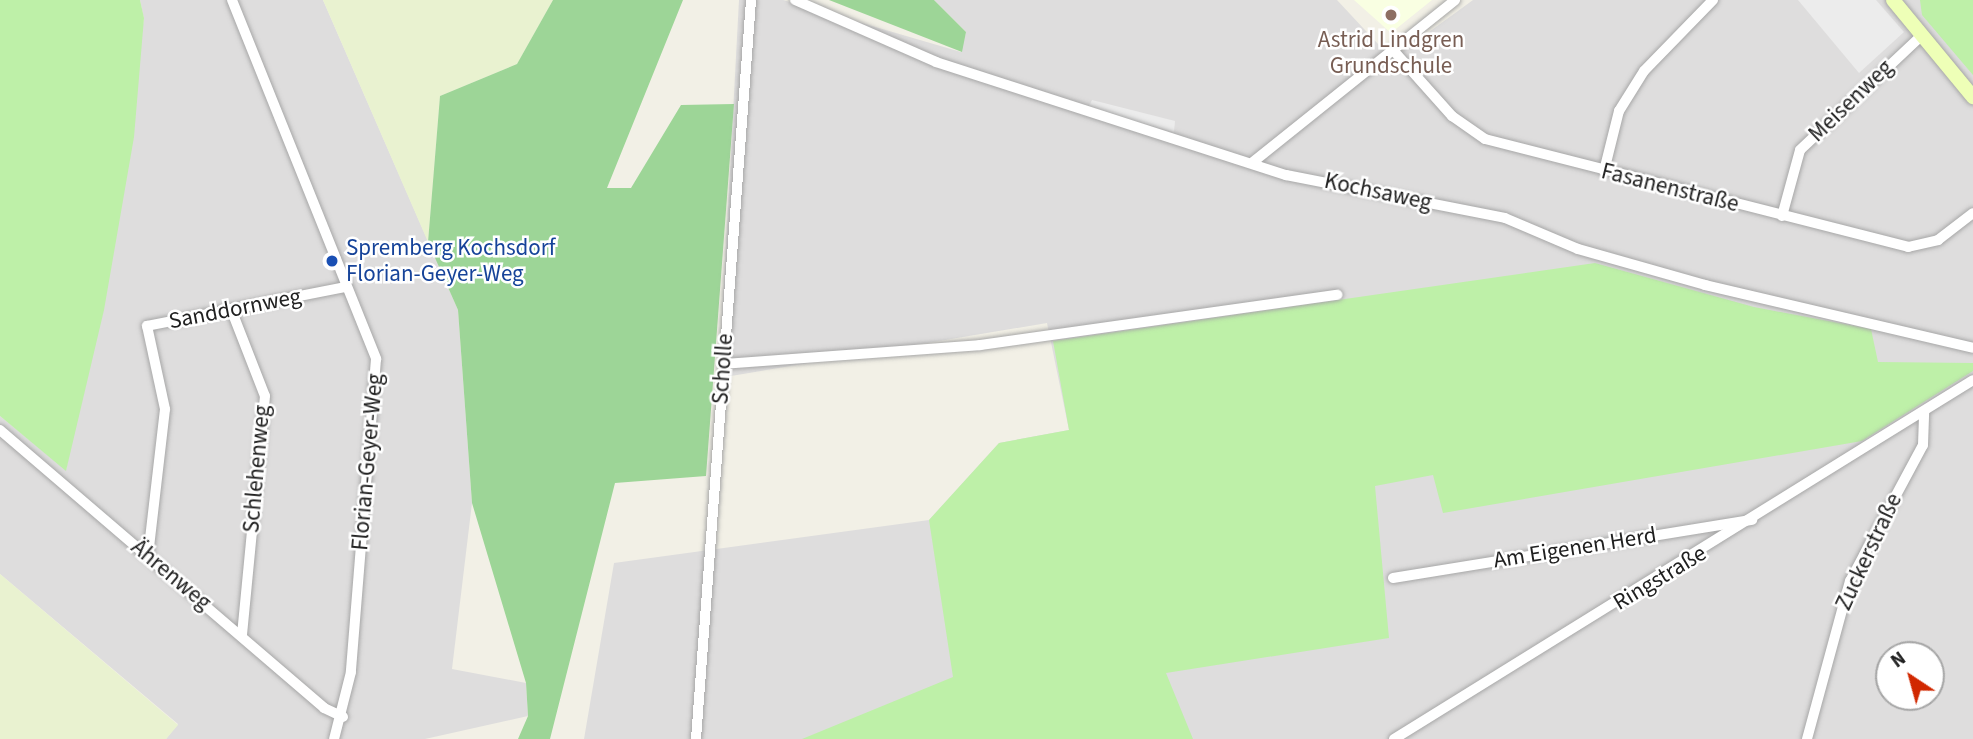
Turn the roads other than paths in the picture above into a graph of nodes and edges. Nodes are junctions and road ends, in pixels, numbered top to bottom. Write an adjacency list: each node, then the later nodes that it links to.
1 (232, 0): 14 (street, Florian-Geyer-Weg)
2 (751, 0): 18 (street, Scholle)
3 (795, 0): 10 (street, Kochsaweg)
4 (1455, 0): 8 (street)
5 (1713, 0): 11 (street)
6 (1893, 0): 7 (street)
7 (1922, 34): 9 (street); 13 (street, Meisenweg)
8 (1393, 50): 10 (street); 11 (street, Fasanenstraße)
9 (1973, 97)
10 (1253, 162): 17 (street, Kochsaweg)
11 (1604, 171): 13 (street, Fasanenstraße)
12 (1973, 213): 13 (street, Fasanenstraße)
13 (1782, 216)
14 (346, 287): 16 (street, Sanddornweg); 26 (street, Florian-Geyer-Weg)
15 (1338, 295): 18 (street)
16 (231, 309): 23 (street, Sanddornweg); 25 (street, Schlehenweg)
17 (1973, 348)
18 (723, 364): 28 (street, Scholle)
19 (1973, 380): 20 (street, Ringstraße)
20 (1924, 412): 22 (street, Ringstraße); 30 (street, Zuckerstraße)
21 (0, 430): 23 (street, Ährenweg)
22 (1756, 519): 24 (street, Am Eigenen Herd); 29 (street, Ringstraße)
23 (148, 556): 25 (street, Ährenweg)
24 (1393, 578)
25 (242, 635): 26 (street, Ährenweg)
26 (343, 717): 27 (street, Florian-Geyer-Weg)
27 (334, 739)
28 (696, 739)
29 (1394, 739)
30 (1807, 739)

